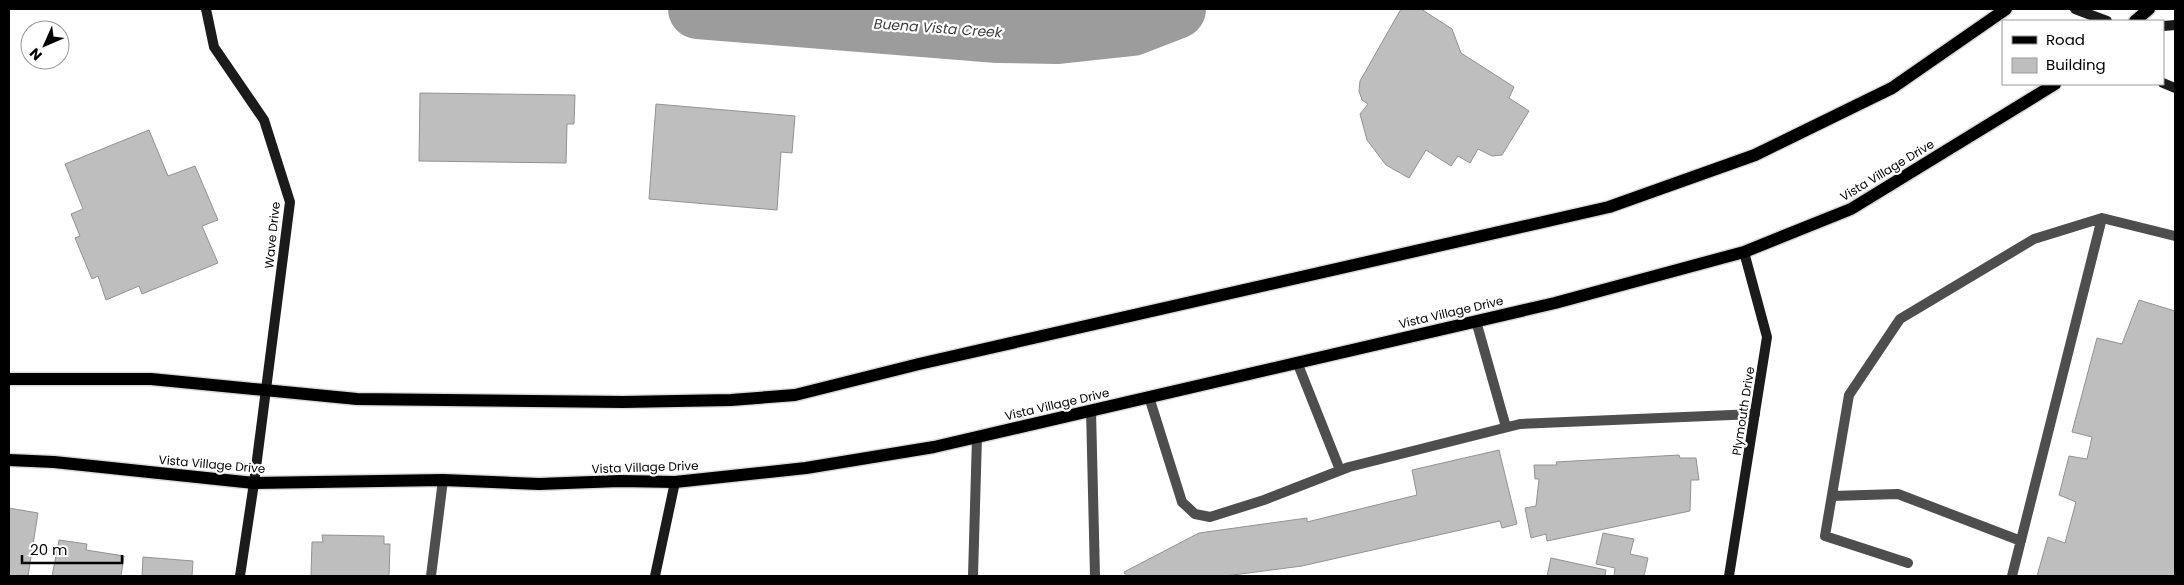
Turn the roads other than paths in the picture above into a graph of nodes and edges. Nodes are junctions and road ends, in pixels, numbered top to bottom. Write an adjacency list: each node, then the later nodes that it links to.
1 (206, 9): 14 (street, Wave Drive)
2 (2006, 9): 14 (main road)
3 (2075, 9): 5 (street)
4 (2149, 9): 6 (main road)
5 (2104, 20)
6 (2136, 20)
7 (2053, 85): 10 (main road, Vista Village Drive)
8 (2102, 218): 9 (lane); 25 (lane); 26 (lane)
9 (2175, 236)
10 (1744, 252): 11 (main road, Vista Village Drive); 17 (street, Plymouth Drive)
11 (1476, 321): 12 (main road, Vista Village Drive); 18 (lane)
12 (1297, 362): 15 (main road, Vista Village Drive); 21 (lane)
13 (9, 379): 14 (main road)
14 (266, 389): 24 (street, Wave Drive)
15 (1149, 397): 16 (main road, Vista Village Drive); 21 (lane)
16 (1091, 410): 19 (main road, Vista Village Drive); 32 (lane)
17 (1755, 414): 18 (lane); 33 (street, Plymouth Drive)
18 (1506, 427): 21 (lane)
19 (977, 437): 23 (main road, Vista Village Drive); 31 (lane)
20 (9, 460): 24 (main road, Vista Village Drive)
21 (1340, 470)
22 (443, 480): 23 (main road, Vista Village Drive); 24 (main road, Vista Village Drive); 29 (lane)
23 (675, 482): 30 (street)
24 (254, 483): 28 (street, Wave Drive)
25 (1832, 496): 26 (lane); 27 (lane)
26 (2021, 541): 34 (lane)
27 (1908, 563)
28 (240, 576)
29 (431, 576)
30 (655, 576)
31 (973, 576)
32 (1095, 576)
33 (1729, 576)
34 (2012, 576)

